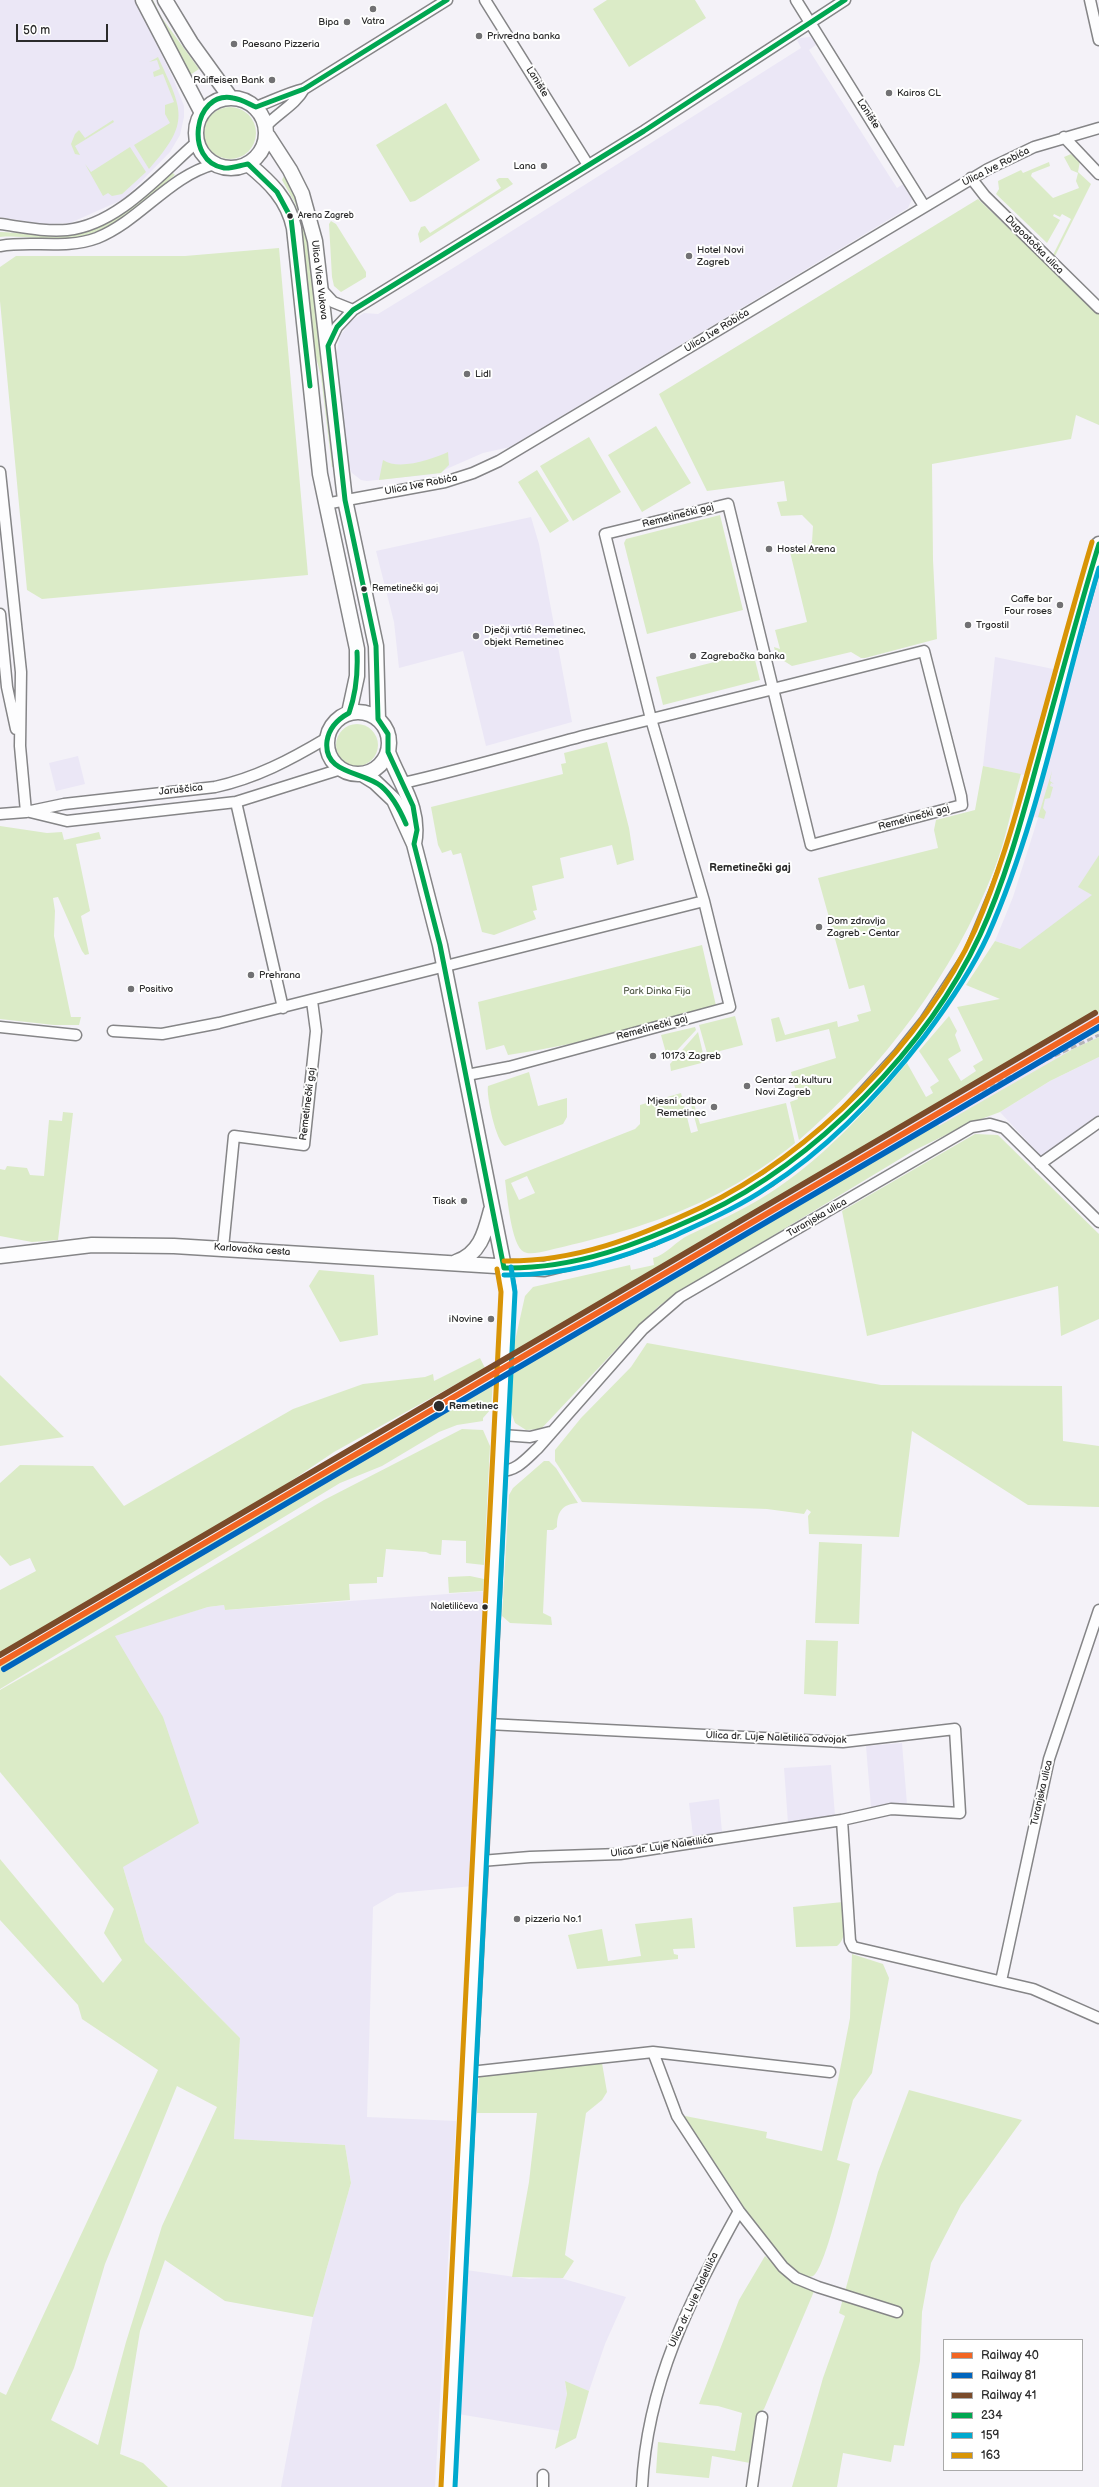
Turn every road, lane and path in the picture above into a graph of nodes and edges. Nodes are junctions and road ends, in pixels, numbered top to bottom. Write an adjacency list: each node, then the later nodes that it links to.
1 (143, 0): 13 (main road)
2 (165, 0): 11 (main road)
3 (447, 0): 10 (street)
4 (485, 0): 20 (street, Lanište)
5 (796, 0): 8 (street, Lanište)
6 (845, 0): 8 (street)
7 (1090, 0): 9 (street)
8 (810, 22): 20 (street); 23 (street, Lanište)
9 (1099, 40)
10 (304, 89): 12 (street); 15 (street)
11 (230, 97): 12 (main road); 13 (main road)
12 (256, 107): 15 (main road)
13 (202, 113): 17 (main road)
14 (1099, 128): 16 (street, Ulica Ive Robića)
15 (267, 131): 19 (main road); 26 (main road, Ulica Vice Vukova)
16 (1064, 137): 21 (street); 22 (street, Ulica Ive Robića)
17 (197, 142): 18 (main road); 24 (street)
18 (216, 164): 19 (main road); 25 (street)
19 (248, 164): 32 (main road, Ulica Vice Vukova)
20 (588, 165): 28 (street)
21 (1099, 174)
22 (971, 178): 23 (street, Ulica Ive Robića); 27 (street, Dugootočka ulica)
23 (924, 206): 31 (street, Ulica Ive Robića)
24 (0, 224)
25 (0, 246)
26 (321, 289): 28 (street); 29 (main road, Ulica Vice Vukova)
27 (1099, 308)
28 (353, 310): 29 (street)
29 (328, 346): 31 (main road, Ulica Vice Vukova)
30 (0, 472): 40 (street)
31 (345, 500): 32 (street, Ulica Ive Robića); 37 (main road, Ulica Vice Vukova)
32 (325, 504): 36 (main road, Ulica Vice Vukova)
33 (1099, 544): 64 (main road, Karlovačka cesta)
34 (0, 614): 40 (street)
35 (774, 689): 35 (street, Remetinečki gaj); 38 (street, Remetinečki gaj); 38 (street, Remetinečki gaj)
36 (349, 713): 37 (main road); 39 (main road)
37 (378, 719): 41 (main road)
38 (652, 719): 44 (street, Remetinečki gaj); 49 (street, Remetinečki gaj)
39 (327, 738): 42 (main road); 46 (street, Jaruščica)
40 (20, 746): 46 (street)
41 (388, 752): 43 (main road); 44 (main road)
42 (341, 769): 43 (main road); 45 (street, Jaruščica)
43 (362, 774): 48 (main road)
44 (403, 783): 48 (main road)
45 (236, 802): 46 (street, Jaruščica); 52 (street)
46 (26, 812): 47 (street, Jaruščica)
47 (0, 814)
48 (414, 844): 50 (main road)
49 (704, 901): 50 (street); 56 (street, Remetinečki gaj)
50 (444, 967): 51 (street); 56 (main road)
51 (312, 1001): 52 (street); 61 (street, Remetinečki gaj)
52 (283, 1008): 54 (street)
53 (0, 1027): 55 (street)
54 (112, 1031)
55 (76, 1035)
56 (467, 1076): 59 (main road)
57 (1099, 1122): 58 (street)
58 (1040, 1164): 60 (street, Turanjska ulica); 65 (street, Turanjska ulica)
59 (493, 1204): 63 (main road); 64 (main road)
60 (1099, 1222)
61 (223, 1248): 62 (main road, Karlovačka cesta); 63 (main road, Karlovačka cesta)
62 (0, 1256)
63 (455, 1262): 64 (main road, Karlovačka cesta)
64 (504, 1268): 66 (main road)
65 (550, 1432): 66 (street); 67 (street, Turanjska ulica)
66 (502, 1434): 67 (main road)
67 (500, 1471): 69 (main road)
68 (1099, 1610): 72 (street, Turanjska ulica)
69 (488, 1724): 70 (street, Ulica dr. Luje Naletilića odvojak); 71 (main road)
70 (842, 1820): 71 (street, Ulica dr. Luje Naletilića); 72 (street)
71 (481, 1861): 75 (main road)
72 (1001, 1981): 73 (street)
73 (1099, 2018)
74 (653, 2052): 75 (street); 76 (street); 77 (street)
75 (470, 2072): 81 (main road)
76 (830, 2072)
77 (739, 2211): 78 (street); 83 (street, Ulica dr. Luje Naletilića)
78 (897, 2312)
79 (762, 2417): 84 (street)
80 (543, 2475): 82 (street)
81 (448, 2487)
82 (543, 2487)
83 (642, 2487)
84 (752, 2487)

